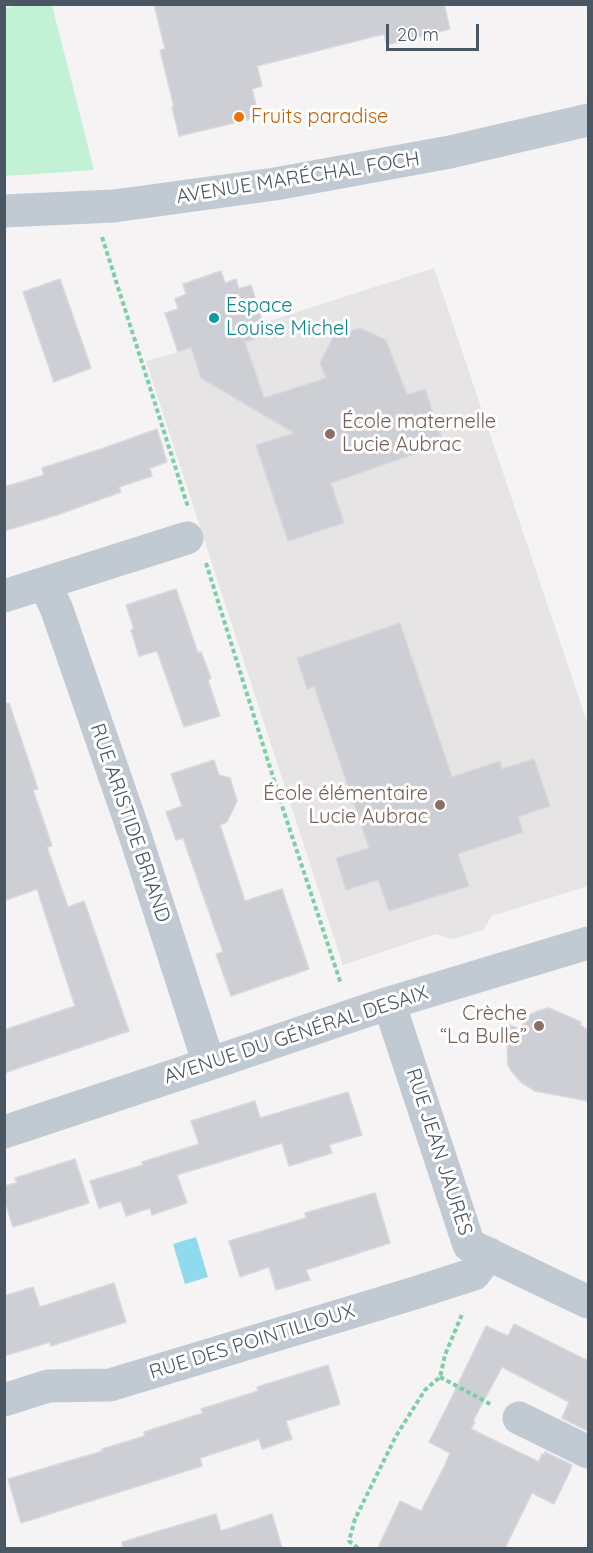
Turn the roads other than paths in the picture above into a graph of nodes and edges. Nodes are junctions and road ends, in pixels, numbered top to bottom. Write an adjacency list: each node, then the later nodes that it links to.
1 (588, 120): 2 (street, AVENUE MARÉCHAL FOCH)
2 (4, 211)
3 (193, 536): 4 (street)
4 (45, 584): 5 (street); 8 (street, RUE ARISTIDE BRIAND)
5 (4, 596)
6 (588, 943): 7 (street, AVENUE DU GÉNÉRAL DESAIX)
7 (389, 1003): 8 (street, AVENUE DU GÉNÉRAL DESAIX); 10 (street, RUE JEAN JAURÈS)
8 (209, 1064): 9 (street, AVENUE DU GÉNÉRAL DESAIX)
9 (4, 1132)
10 (481, 1264): 11 (street, RUE JEAN JAURÈS); 12 (street, RUE DES POINTILLOUX)
11 (588, 1302)
12 (4, 1400)
13 (519, 1418): 14 (street)
14 (588, 1452)

